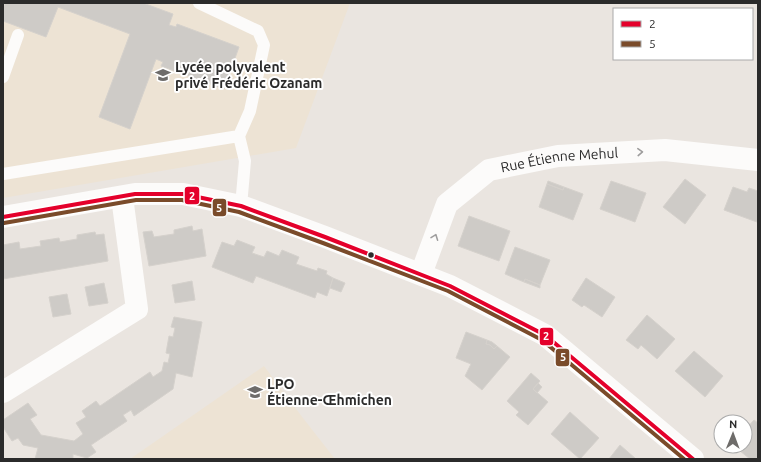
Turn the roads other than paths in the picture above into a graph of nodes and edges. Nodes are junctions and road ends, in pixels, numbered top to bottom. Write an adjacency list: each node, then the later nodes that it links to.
1 (199, 3): 5 (lane)
2 (18, 35): 3 (lane)
3 (5, 62): 4 (lane)
4 (3, 77)
5 (239, 136): 7 (lane); 9 (lane)
6 (758, 160): 11 (street, Rue Étienne Mehul, one-way to 6)
7 (3, 174)
8 (122, 197): 9 (street); 10 (street); 12 (street)
9 (240, 206): 11 (street)
10 (3, 217)
11 (421, 274): 13 (street)
12 (3, 392)
13 (693, 459)

